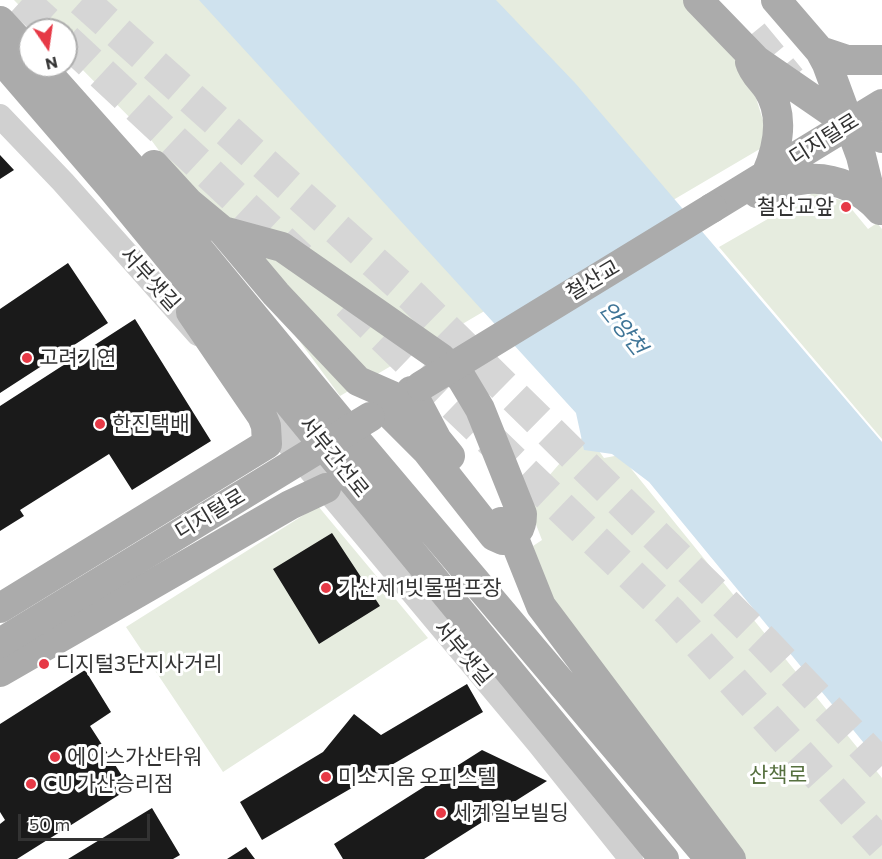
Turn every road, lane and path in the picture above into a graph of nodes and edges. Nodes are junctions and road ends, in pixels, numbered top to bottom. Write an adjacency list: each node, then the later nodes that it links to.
1 (699, 0): 6 (main road)
2 (723, 0): 6 (main road)
3 (0, 2): 4 (main road)
4 (18, 20)
5 (0, 21): 8 (main road)
6 (760, 27): 7 (main road); 7 (main road); 16 (main road); 19 (main road)
7 (801, 28): 9 (main road)
8 (18, 40)
9 (820, 51): 11 (main road); 16 (main road)
10 (0, 58): 17 (main road, 서부간선로)
11 (882, 60)
12 (52, 78): 32 (main road, 서부간선로)
13 (73, 78): 21 (main road)
14 (882, 104): 16 (main road, 디지털로)
15 (0, 116): 23 (street, 서부샛길)
16 (849, 124): 18 (main road); 19 (main road, 디지털로); 20 (main road)
17 (66, 136): 23 (main road); 31 (main road, 서부간선로)
18 (882, 138)
19 (771, 181): 20 (main road); 22 (main road, 철산교, bridge)
20 (877, 206)
21 (223, 231): 22 (main road); 26 (main road)
22 (397, 400): 26 (main road); 28 (main road, 디지털로, bridge)
23 (253, 401): 24 (main road)
24 (280, 446): 25 (street, 서부샛길); 27 (main road)
25 (326, 488): 29 (main road); 30 (street, 서부샛길)
26 (513, 536): 33 (main road)
27 (0, 608)
28 (0, 643)
29 (0, 672)
30 (631, 859)
31 (664, 859)
32 (710, 859)
33 (731, 859)

